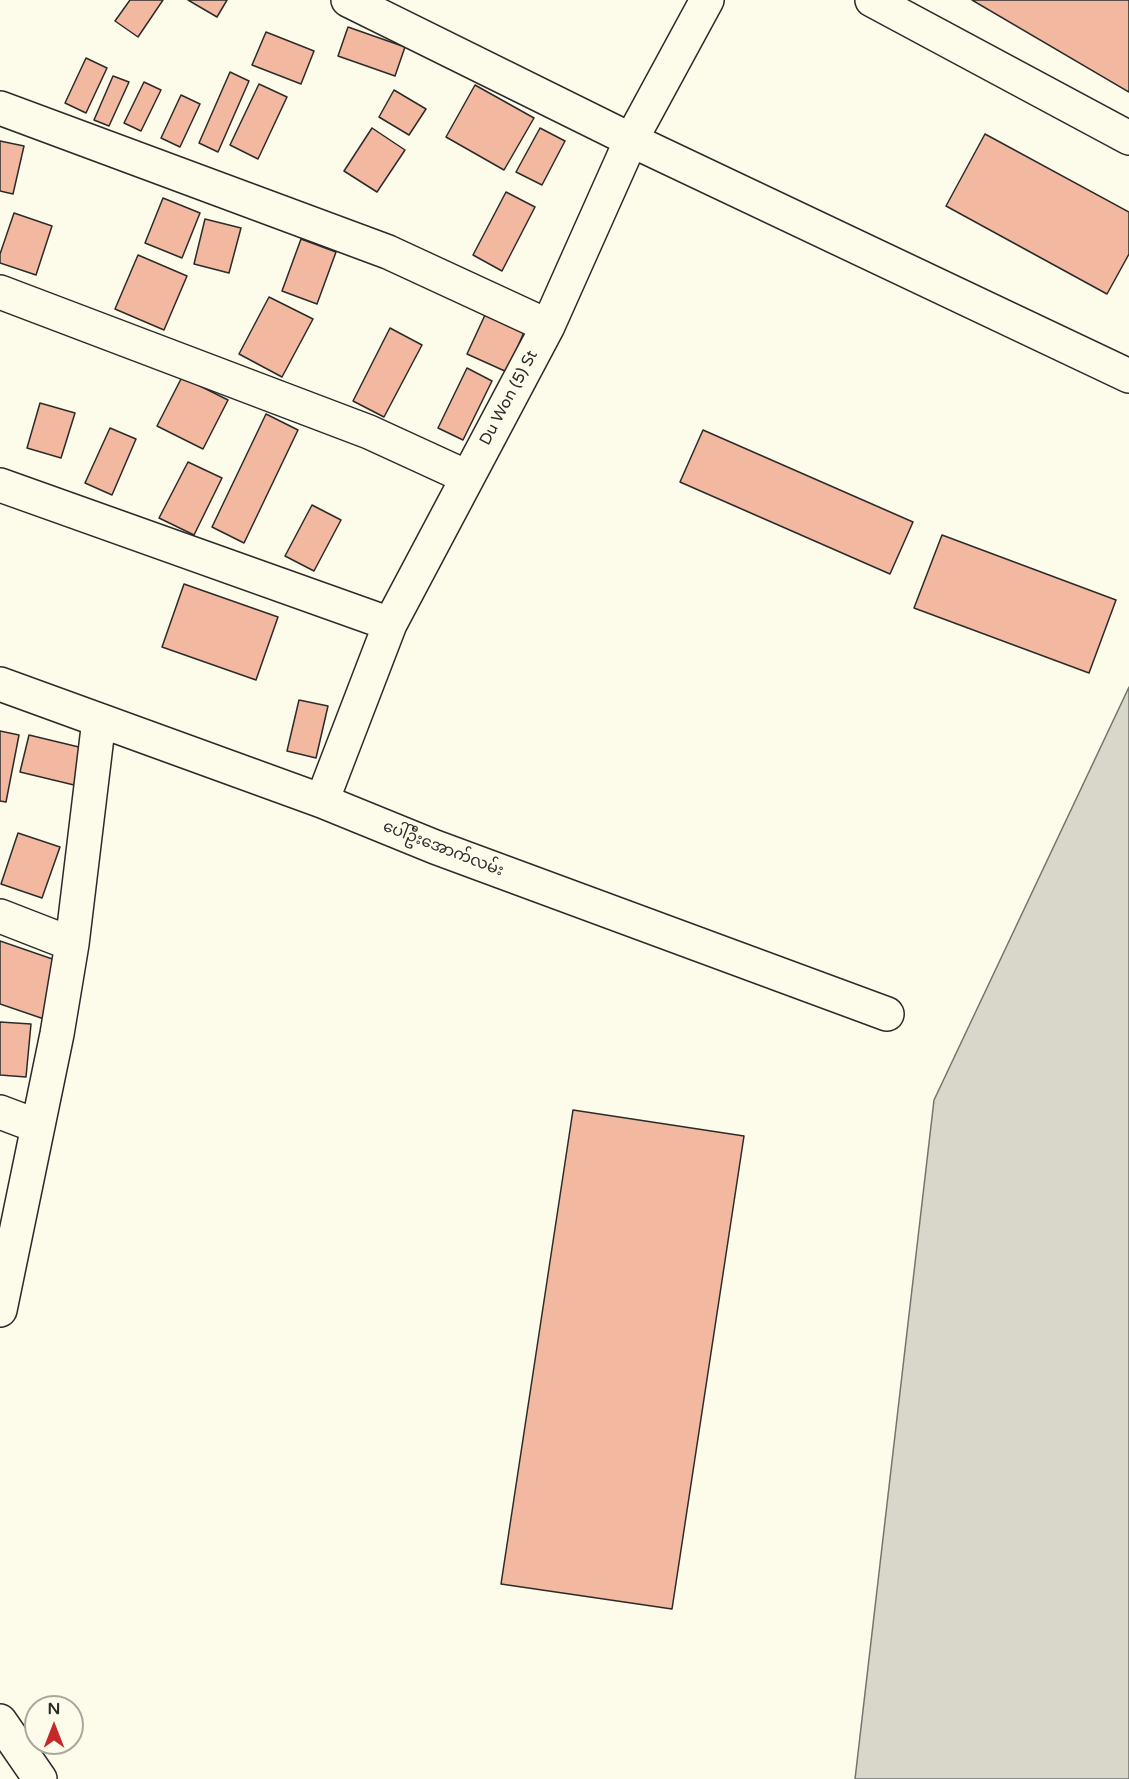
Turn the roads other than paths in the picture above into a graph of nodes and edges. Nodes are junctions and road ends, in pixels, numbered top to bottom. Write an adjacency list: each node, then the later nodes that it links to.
1 (348, 0): 6 (street)
2 (707, 0): 6 (street, Du Won (5) St)
3 (872, 0): 5 (street)
4 (0, 108): 8 (street)
5 (1129, 138)
6 (631, 140): 8 (street, Du Won (5) St); 9 (street)
7 (0, 292): 10 (street)
8 (548, 326): 10 (street, Du Won (5) St)
9 (1129, 376)
10 (467, 477): 12 (street, Du Won (5) St)
11 (0, 485): 12 (street)
12 (390, 624): 15 (street, Du Won (5) St)
13 (0, 684): 14 (street, ပေါ်ဦးအောက်လမ်း)
14 (99, 720): 15 (street, ပေါ်ဦးအောက်လမ်း); 17 (street)
15 (322, 801): 18 (street, ပေါ်ဦးအောက်လမ်း)
16 (0, 916): 17 (street)
17 (72, 944): 20 (street)
18 (886, 1014)
19 (0, 1112): 20 (street)
20 (37, 1126): 21 (street)
21 (0, 1310)
22 (0, 1721): 23 (street)
23 (40, 1779)

